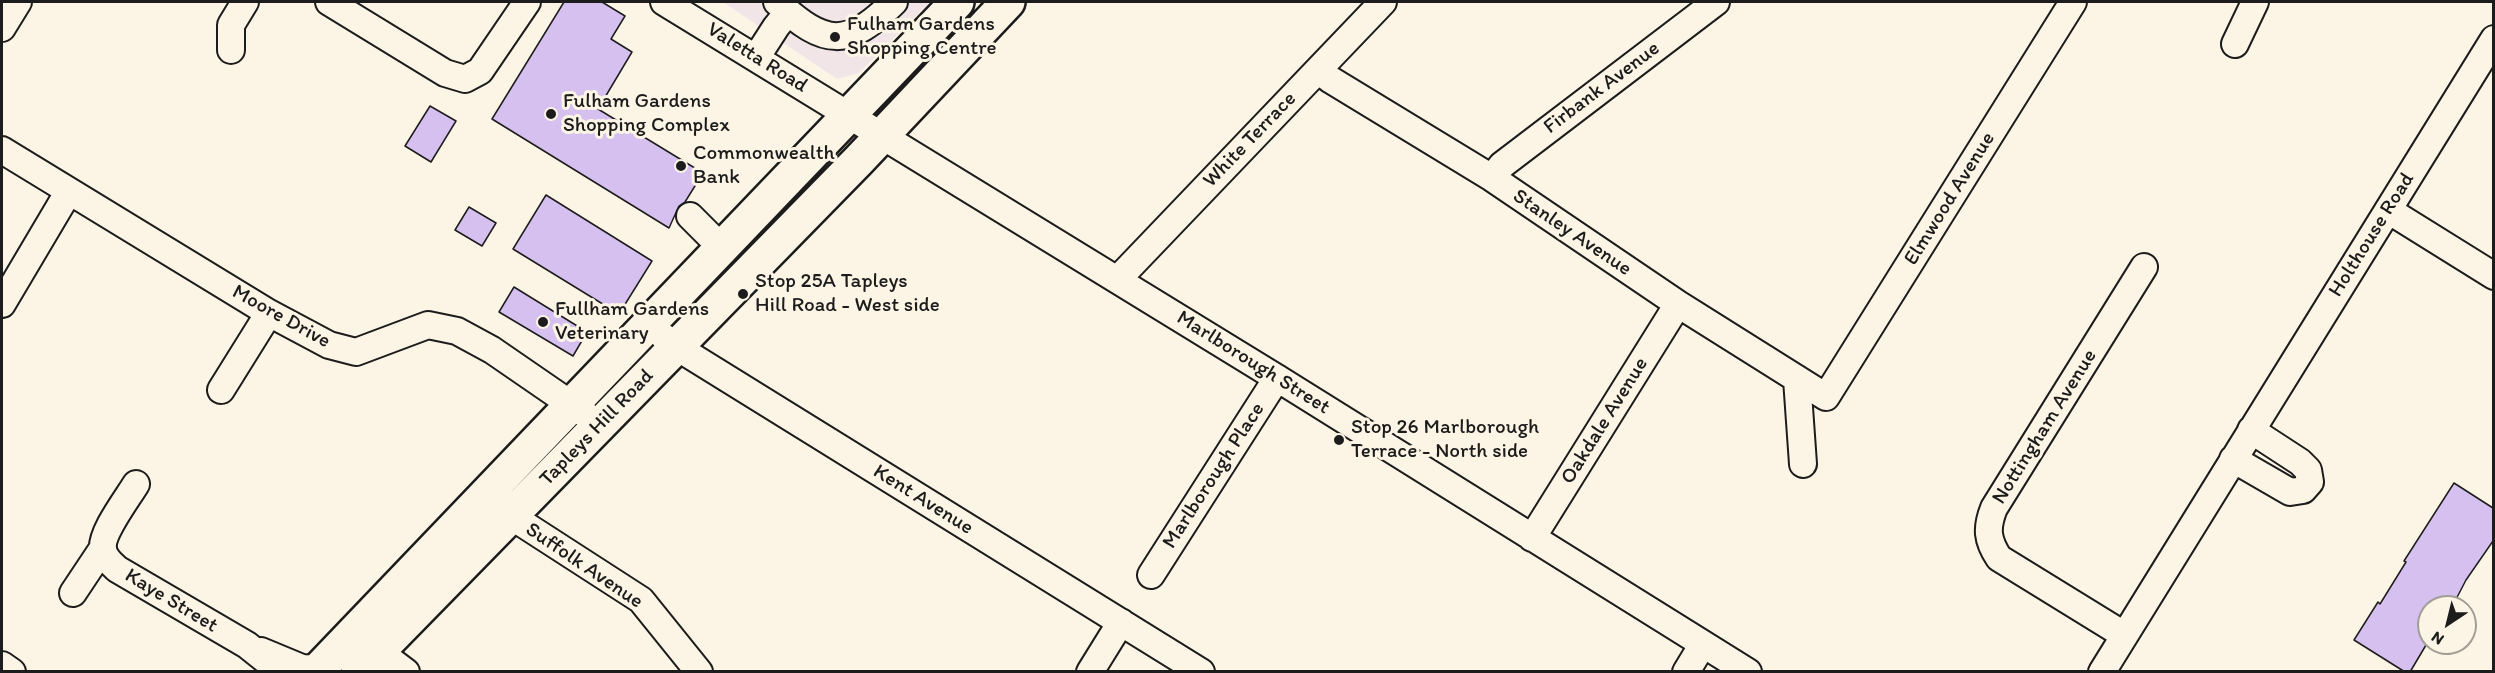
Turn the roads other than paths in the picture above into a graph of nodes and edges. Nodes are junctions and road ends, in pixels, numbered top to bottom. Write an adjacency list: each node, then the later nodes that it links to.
1 (18, 2): 14 (street)
2 (245, 2): 17 (street)
3 (329, 2): 4 (street)
4 (527, 2)
5 (664, 2): 18 (street, Valetta Road)
6 (894, 2): 13 (street)
7 (957, 2): 20 (main road, Tapleys Hill Road)
8 (1008, 2): 21 (main road, Tapleys Hill Road)
9 (1383, 2): 19 (street, White Terrace)
10 (1716, 2): 23 (street, Firbank Avenue)
11 (2073, 2): 39 (street, Elmwood Avenue)
12 (2255, 2): 16 (street)
13 (783, 7): 18 (street)
14 (2, 28)
15 (2493, 39): 25 (street, Holthouse Road)
16 (2235, 44)
17 (231, 50)
18 (756, 58): 20 (street, Valetta Road)
19 (1318, 70): 23 (street, Stanley Avenue); 30 (street, White Terrace)
20 (849, 115): 21 (street, Marlborough Street); 27 (main road, Tapleys Hill Road)
21 (882, 136): 30 (street, Marlborough Street); 35 (main road, Tapleys Hill Road)
22 (2, 150): 24 (street, Moore Drive)
23 (1492, 178): 32 (street, Stanley Avenue)
24 (69, 191): 31 (street); 33 (street, Moore Drive)
25 (2388, 210): 29 (street); 42 (street, Holthouse Road)
26 (690, 216): 27 (street)
27 (722, 248): 34 (main road, Tapleys Hill Road)
28 (2144, 267): 53 (street, Nottingham Avenue)
29 (2493, 276)
30 (1118, 279): 36 (street, Marlborough Street)
31 (2, 304)
32 (1678, 304): 37 (street, Stanley Avenue); 48 (street, Oakdale Avenue)
33 (270, 313): 38 (street); 40 (street, Moore Drive)
34 (648, 324): 35 (street, Kent Avenue); 40 (main road, Tapleys Hill Road)
35 (675, 346): 41 (main road, Tapleys Hill Road); 52 (street, Kent Avenue)
36 (1277, 378): 48 (street, Marlborough Street); 50 (street, Marlborough Place)
37 (1797, 380): 39 (street, Stanley Avenue); 44 (street)
38 (221, 390)
39 (1826, 397)
40 (573, 404): 41 (street, Moore Drive); 46 (main road, Tapleys Hill Road)
41 (600, 426): 47 (main road, Tapleys Hill Road)
42 (2251, 430): 43 (street, Holthouse Road); 43 (street)
43 (2234, 459): 53 (street, Holthouse Road)
44 (1803, 464)
45 (136, 484): 49 (street)
46 (484, 498): 47 (street, Suffolk Avenue); 56 (main road, Tapleys Hill Road)
47 (511, 517): 56 (main road, Tapleys Hill Road); 62 (street, Suffolk Avenue)
48 (1532, 538): 54 (street, Marlborough Street)
49 (103, 548): 51 (street); 55 (street, Kaye Street)
50 (1151, 575)
51 (73, 593)
52 (1121, 622): 63 (street); 64 (street, Kent Avenue)
53 (2124, 634): 67 (street, Holthouse Road)
54 (1703, 644): 65 (street); 66 (street, Marlborough Street)
55 (247, 645): 58 (street, Kaye Street); 60 (street, Kaye Street)
56 (363, 651): 58 (main road, Tapleys Hill Road); 61 (street)
57 (2, 665): 59 (street)
58 (317, 670)
59 (12, 672)
60 (276, 672)
61 (406, 672)
62 (699, 672)
63 (1090, 672)
64 (1201, 672)
65 (1686, 672)
66 (1748, 672)
67 (2102, 672)

